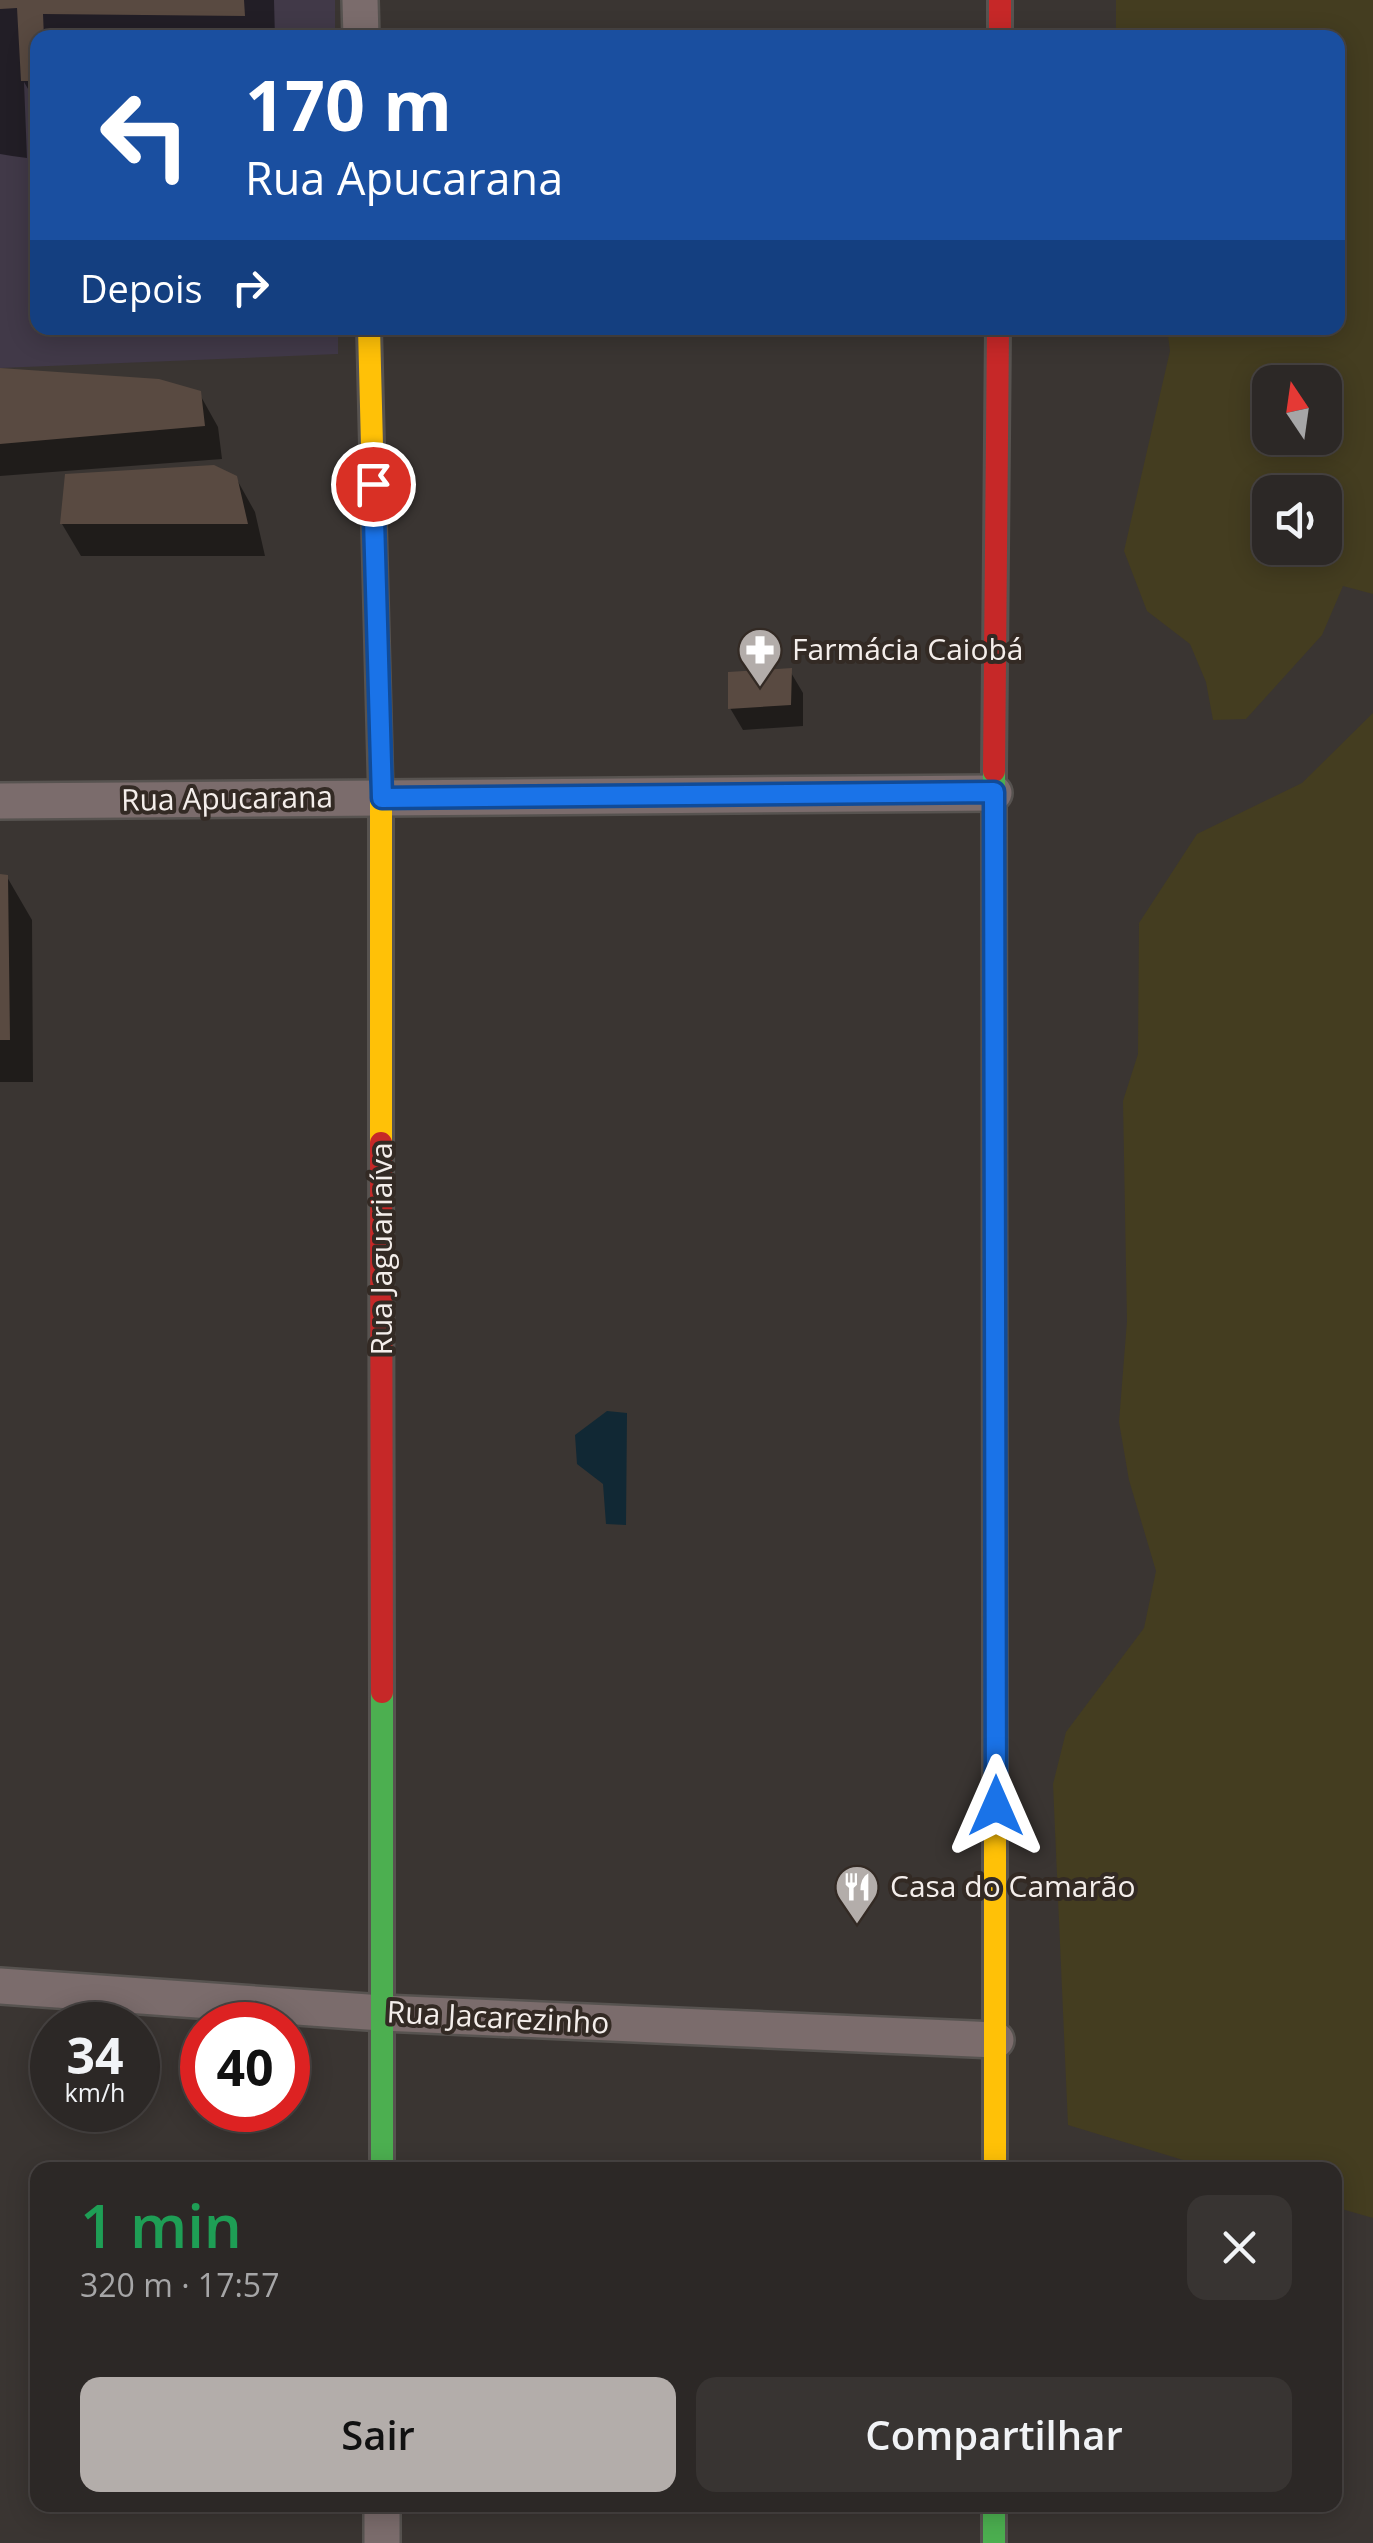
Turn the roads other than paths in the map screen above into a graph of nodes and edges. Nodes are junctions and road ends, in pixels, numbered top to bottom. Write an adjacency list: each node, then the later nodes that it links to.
1 (360, 0): 3 (street)
2 (1000, 0): 4 (street)
3 (362, 30)
4 (1000, 30)
5 (369, 335): 8 (street, Rua Jaguariaíva)
6 (998, 335): 7 (street)
7 (994, 792): 8 (street, Rua Apucarana); 12 (street)
8 (382, 798): 9 (street, Rua Apucarana); 11 (street, Rua Jaguariaíva)
9 (0, 802)
10 (0, 1986): 11 (street, Rua Jacarezinho)
11 (382, 2013): 12 (street, Rua Jacarezinho); 13 (street, Rua Jaguariaíva)
12 (996, 2040): 14 (street)
13 (382, 2162)
14 (995, 2162)
15 (382, 2512): 17 (street)
16 (994, 2512): 18 (street)
17 (382, 2543)
18 (994, 2543)

